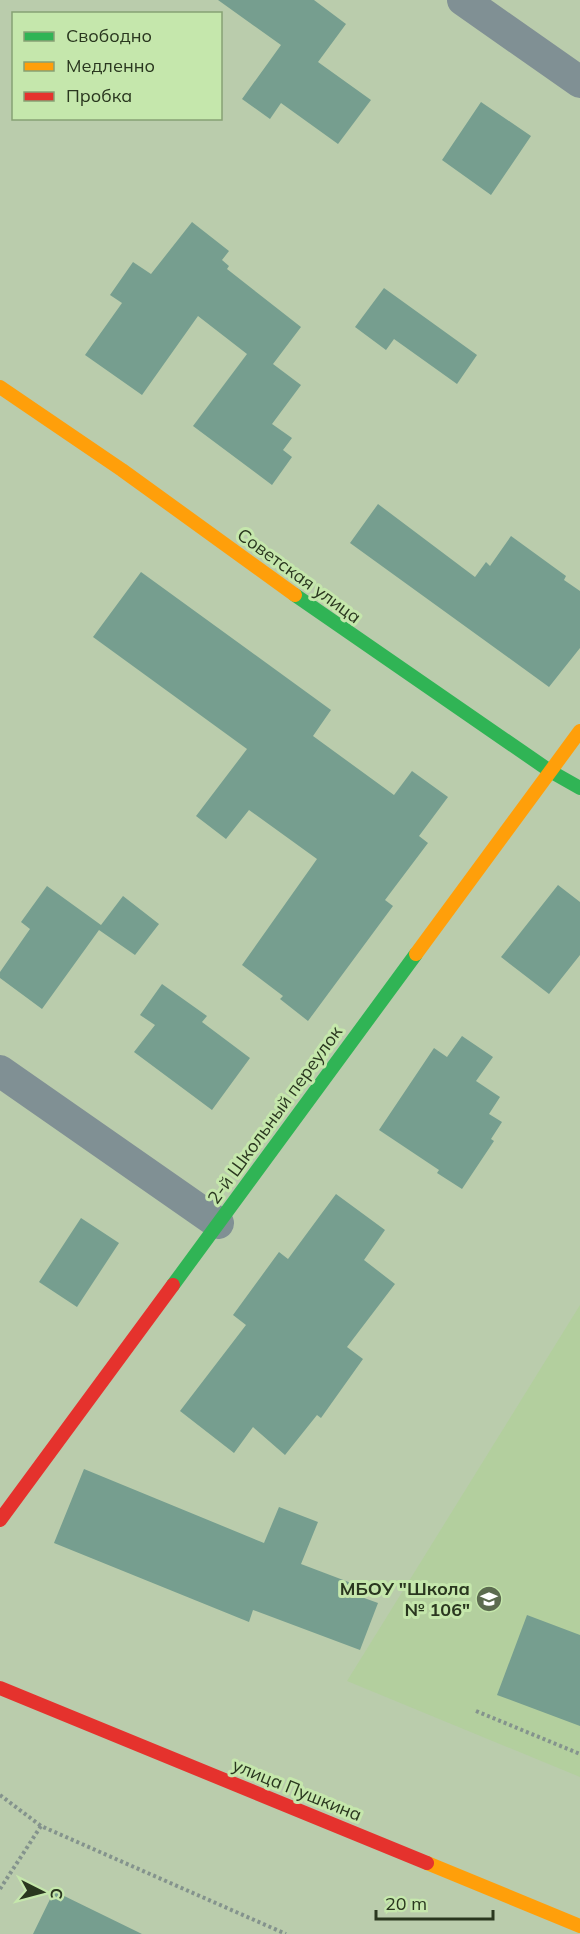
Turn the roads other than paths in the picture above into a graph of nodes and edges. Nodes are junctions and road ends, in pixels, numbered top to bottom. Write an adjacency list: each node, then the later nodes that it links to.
1 (463, 0): 2 (street)
2 (580, 82)
3 (0, 387): 5 (street, Советская улица)
4 (580, 731): 5 (street, 2-й Школьный переулок)
5 (550, 771): 6 (street, Советская улица); 8 (street, 2-й Школьный переулок)
6 (580, 788)
7 (0, 1071): 8 (street)
8 (218, 1223): 9 (street, 2-й Школьный переулок)
9 (0, 1520)
10 (0, 1688): 11 (street, улица Пушкина)
11 (580, 1926)

